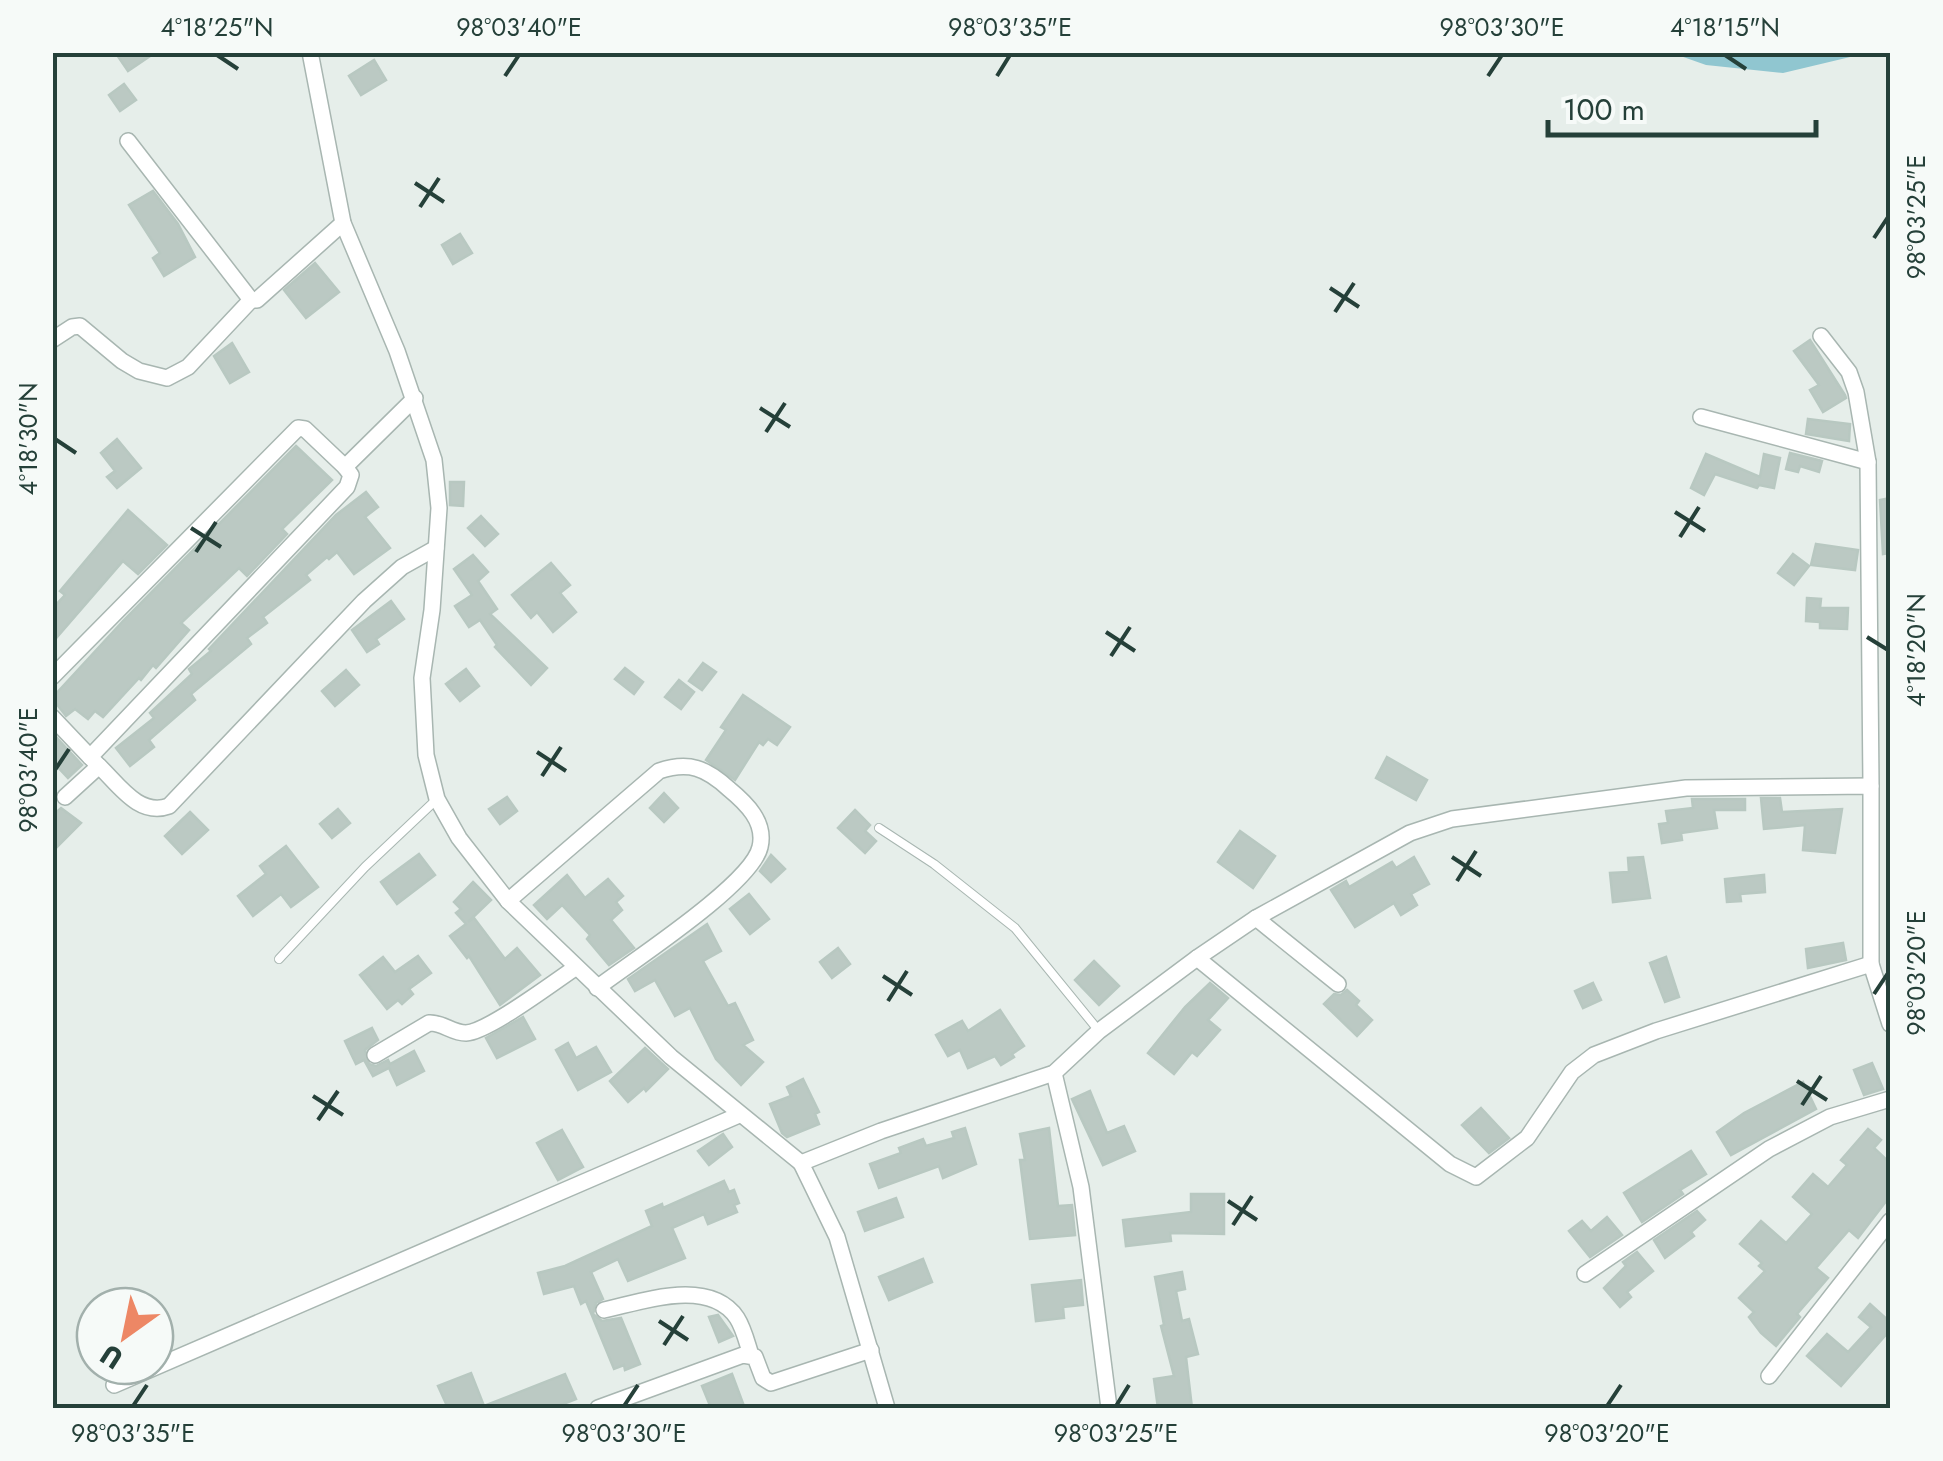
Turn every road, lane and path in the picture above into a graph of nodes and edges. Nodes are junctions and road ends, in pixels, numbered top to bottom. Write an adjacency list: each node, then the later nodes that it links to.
1 (310, 52): 3 (street)
2 (128, 141): 4 (street)
3 (343, 223): 4 (street); 7 (street)
4 (251, 300): 6 (street)
5 (1821, 336): 9 (street)
6 (52, 340)
7 (415, 398): 10 (street); 11 (street)
8 (1701, 416): 9 (street)
9 (1868, 462): 15 (street)
10 (346, 467): 12 (street); 14 (street)
11 (436, 548): 14 (street); 17 (street)
12 (52, 677)
13 (52, 717): 14 (street)
14 (95, 761): 16 (street)
15 (1871, 786): 20 (street); 23 (street)
16 (65, 797)
17 (437, 798): 19 (street); 22 (lane)
18 (879, 828): 28 (lane)
19 (508, 902): 24 (street); 26 (street)
20 (1256, 918): 21 (street); 25 (street)
21 (1197, 958): 23 (street); 28 (street)
22 (279, 959)
23 (1871, 964): 27 (street)
24 (575, 968): 26 (street); 29 (street)
25 (1338, 984)
26 (597, 988): 32 (street)
27 (1890, 1024)
28 (1099, 1031): 30 (street)
29 (375, 1056)
30 (1054, 1074): 33 (street); 43 (street)
31 (1890, 1099): 35 (street)
32 (739, 1115): 33 (street); 39 (street)
33 (801, 1163): 37 (street)
34 (1890, 1222): 40 (street)
35 (1585, 1274)
36 (604, 1310): 38 (street)
37 (871, 1350): 38 (street); 42 (street)
38 (751, 1354): 41 (street)
39 (175, 1359)
40 (1769, 1376)
41 (598, 1408)
42 (887, 1408)
43 (1109, 1408)

